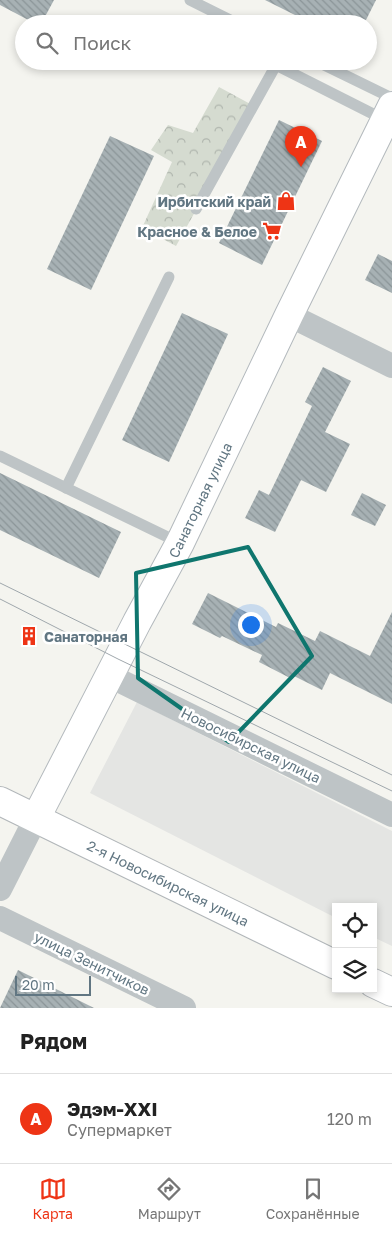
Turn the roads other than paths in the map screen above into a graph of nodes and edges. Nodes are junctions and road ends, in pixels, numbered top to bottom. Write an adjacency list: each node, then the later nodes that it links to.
1 (190, 0): 2 (lane)
2 (220, 15)
3 (273, 70): 7 (lane)
4 (289, 70): 6 (lane)
5 (330, 70): 6 (lane)
6 (390, 108): 9 (street, Санаторная улица)
7 (196, 209)
8 (169, 277): 12 (lane)
9 (288, 315): 10 (street); 13 (street, Санаторная улица)
10 (392, 366)
11 (0, 456): 12 (lane)
12 (66, 488): 13 (lane)
13 (180, 543): 14 (street, Санаторная улица)
14 (110, 676): 16 (street, Новосибирская улица); 17 (street, Санаторная улица)
15 (0, 800): 17 (street, 2-я Новосибирская улица)
16 (392, 815)
17 (36, 818): 18 (street, Санаторная улица); 20 (street, 2-я Новосибирская улица)
18 (0, 889)
19 (0, 918): 23 (street, улица Зенитчиков)
20 (332, 963)
21 (377, 985): 22 (street)
22 (392, 992)
23 (184, 1008)

